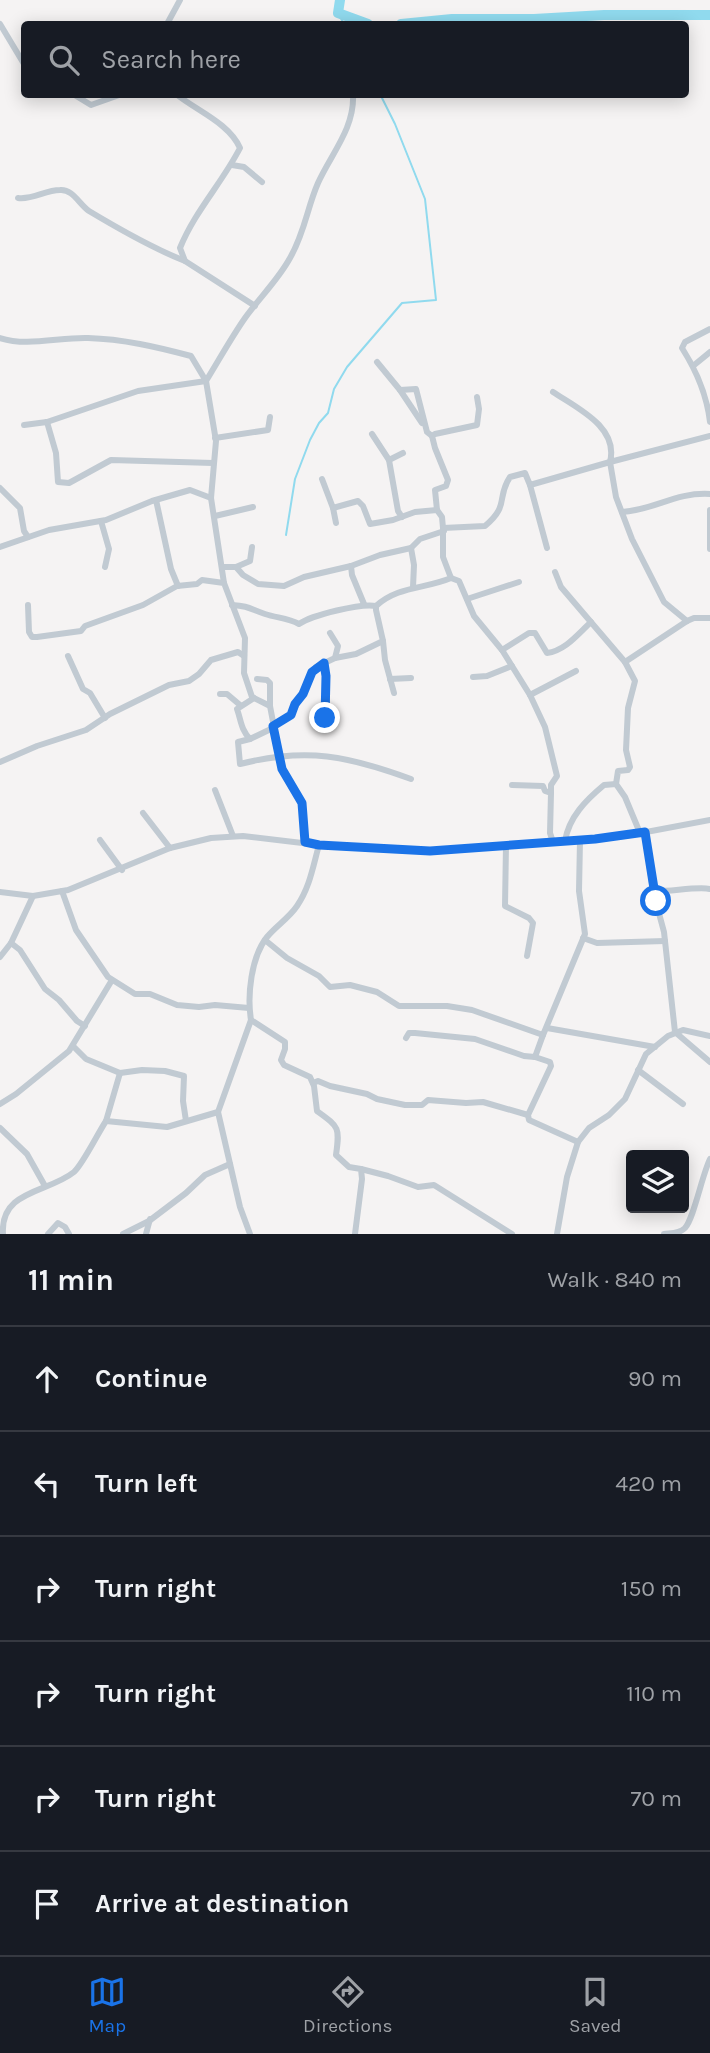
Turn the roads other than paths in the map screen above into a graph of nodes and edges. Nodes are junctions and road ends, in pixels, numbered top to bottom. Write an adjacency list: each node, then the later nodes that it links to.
1 (180, 0): 2 (street)
2 (169, 21)
3 (0, 24): 4 (street)
4 (21, 59)
5 (80, 98): 6 (street)
6 (111, 98)
7 (182, 98): 9 (street)
8 (353, 98): 13 (street)
9 (232, 165): 10 (street); 12 (street)
10 (262, 182)
11 (18, 198): 12 (street)
12 (184, 261): 13 (street)
13 (255, 306): 19 (street)
14 (710, 329): 18 (street)
15 (0, 338): 19 (street)
16 (710, 352): 18 (street)
17 (377, 362): 20 (street)
18 (693, 366): 23 (street)
19 (206, 381): 25 (street); 31 (street)
20 (400, 390): 29 (street); 29 (street)
21 (553, 392): 34 (street)
22 (477, 397): 29 (street)
23 (709, 410): 26 (street)
24 (270, 417): 31 (street)
25 (47, 422): 27 (street); 35 (street)
26 (710, 422)
27 (24, 425)
28 (372, 434): 33 (street)
29 (430, 434): 44 (street)
30 (710, 436): 34 (street)
31 (215, 438): 35 (street)
32 (403, 453): 33 (street)
33 (389, 460): 48 (street)
34 (610, 462): 37 (street); 46 (street)
35 (213, 463): 40 (street)
36 (322, 479): 43 (street)
37 (530, 485): 51 (street); 57 (street)
38 (0, 488): 52 (street)
39 (710, 494): 46 (street)
40 (211, 498): 41 (street); 47 (street)
41 (156, 500): 49 (street); 66 (street)
42 (253, 507): 47 (street)
43 (333, 508): 48 (street); 50 (street)
44 (438, 509): 48 (street); 51 (street)
45 (710, 510): 53 (street)
46 (622, 512): 74 (street)
47 (215, 516): 60 (street)
48 (402, 517)
49 (101, 521): 52 (street); 59 (street)
50 (336, 523)
51 (444, 529): 56 (street); 63 (street)
52 (28, 537): 54 (street)
53 (710, 545)
54 (0, 547)
55 (252, 547): 61 (street)
56 (411, 548): 58 (street); 67 (street)
57 (547, 548)
58 (351, 566): 61 (street); 69 (street)
59 (104, 567)
60 (222, 567): 61 (street); 65 (street)
61 (236, 567)
62 (555, 572): 75 (street)
63 (451, 578): 67 (street); 68 (street)
64 (519, 582): 68 (street)
65 (224, 583): 66 (street); 71 (street)
66 (178, 586): 70 (street)
67 (413, 587): 72 (street)
68 (467, 599): 78 (street)
69 (364, 604): 71 (street); 72 (street)
70 (28, 605)
71 (232, 605): 80 (street)
72 (376, 606): 77 (street)
73 (710, 618): 74 (street)
74 (687, 621): 82 (street)
75 (591, 622): 78 (street); 82 (street)
76 (330, 633): 81 (street)
77 (383, 640): 81 (street); 89 (street)
78 (502, 650): 84 (street)
79 (68, 656): 96 (street)
80 (244, 656): 93 (street); 96 (street)
81 (335, 659): 83 (street)
82 (625, 662): 103 (street)
83 (324, 663): 97 (street); 98 (street)
84 (512, 666): 86 (street); 92 (street)
85 (576, 671): 92 (street)
86 (473, 677)
87 (411, 678): 89 (street)
88 (257, 679): 95 (street)
89 (390, 679): 90 (street)
90 (394, 693)
91 (220, 694): 94 (street)
92 (530, 695): 106 (street)
93 (254, 698): 94 (street); 95 (street)
94 (240, 705): 99 (street)
95 (270, 706): 98 (street)
96 (105, 718): 101 (street)
97 (325, 718)
98 (273, 727): 99 (street); 100 (street)
99 (250, 739): 100 (street)
100 (279, 756): 102 (street); 114 (street)
101 (0, 762)
102 (411, 779)
103 (616, 784): 109 (street); 112 (street)
104 (512, 785): 106 (street)
105 (215, 790): 110 (street)
106 (551, 793): 115 (street)
107 (144, 813): 118 (street)
108 (710, 820): 109 (street)
109 (642, 833): 113 (street); 122 (street)
110 (233, 836): 114 (street); 118 (street)
111 (100, 840): 119 (street)
112 (565, 841): 113 (street); 115 (street)
113 (580, 841): 125 (street)
114 (305, 842): 116 (street)
115 (553, 842): 117 (street)
116 (319, 845): 117 (street); 126 (street)
117 (506, 845): 129 (street)
118 (170, 849): 119 (street)
119 (122, 870): 121 (street)
120 (710, 889): 122 (street)
121 (62, 891): 124 (street); 131 (street)
122 (653, 891): 127 (street)
123 (0, 892): 124 (street)
124 (33, 896): 128 (street)
125 (583, 938): 127 (street); 135 (street)
126 (265, 940): 132 (street); 135 (street)
127 (665, 942): 136 (street)
128 (11, 943): 130 (street); 134 (street)
129 (527, 956)
130 (0, 957)
131 (112, 980): 132 (street); 134 (street)
132 (249, 1008): 133 (street)
133 (251, 1020): 145 (street); 148 (street)
134 (85, 1026): 139 (street)
135 (545, 1032): 140 (street); 141 (street)
136 (675, 1032): 137 (street); 140 (street); 142 (street)
137 (710, 1036)
138 (406, 1038): 141 (street)
139 (73, 1046): 144 (street); 146 (street)
140 (655, 1047): 143 (street)
141 (535, 1057): 149 (street)
142 (710, 1062)
143 (638, 1070): 147 (street); 153 (street)
144 (120, 1073): 150 (street); 151 (street)
145 (313, 1083): 149 (street); 156 (street)
146 (0, 1104)
147 (683, 1104)
148 (218, 1112): 151 (street); 155 (street)
149 (528, 1115): 153 (street)
150 (106, 1121): 151 (street); 157 (street)
151 (186, 1121)
152 (0, 1128): 157 (street)
153 (578, 1142): 167 (street)
154 (710, 1158): 168 (street)
155 (230, 1164): 158 (street); 164 (street)
156 (361, 1169): 165 (street); 166 (street)
157 (44, 1186): 159 (street)
158 (150, 1219): 162 (street); 163 (street)
159 (3, 1234)
160 (48, 1234): 161 (street)
161 (68, 1234)
162 (123, 1234)
163 (146, 1234)
164 (250, 1234)
165 (355, 1234)
166 (512, 1234)
167 (557, 1234)
168 (664, 1234)

